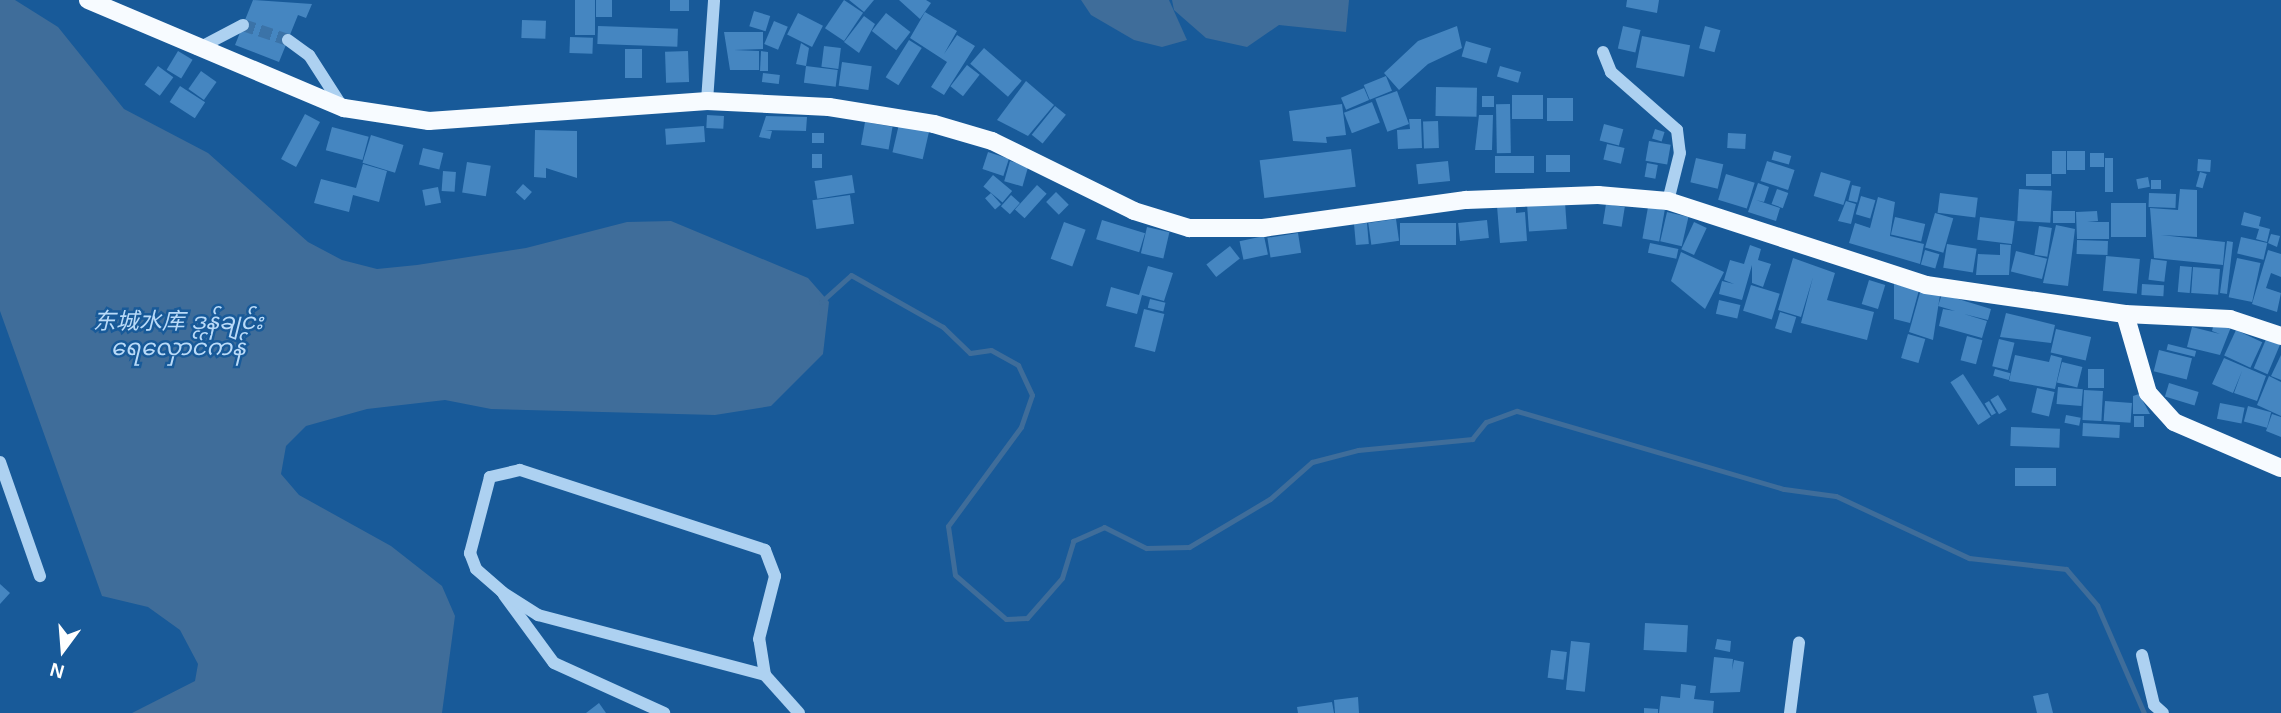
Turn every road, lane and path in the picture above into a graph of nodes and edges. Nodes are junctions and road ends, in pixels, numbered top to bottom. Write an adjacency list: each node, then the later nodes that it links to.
1 (88, 0): 5 (main road)
2 (713, 0): 7 (street)
3 (243, 25): 5 (street)
4 (288, 40): 8 (street)
5 (194, 50): 8 (main road)
6 (1603, 52): 9 (street)
7 (707, 101): 8 (main road); 9 (main road)
8 (344, 108)
9 (1668, 201): 10 (main road)
10 (2125, 314): 11 (main road); 13 (main road)
11 (2281, 336)
12 (0, 462): 14 (street)
13 (2281, 468)
14 (40, 576)
15 (502, 592): 18 (street); 18 (street); 19 (street)
16 (1799, 643): 21 (street)
17 (2143, 655): 22 (street)
18 (765, 675): 20 (street)
19 (664, 713)
20 (799, 713)
21 (1790, 713)
22 (2163, 713)

